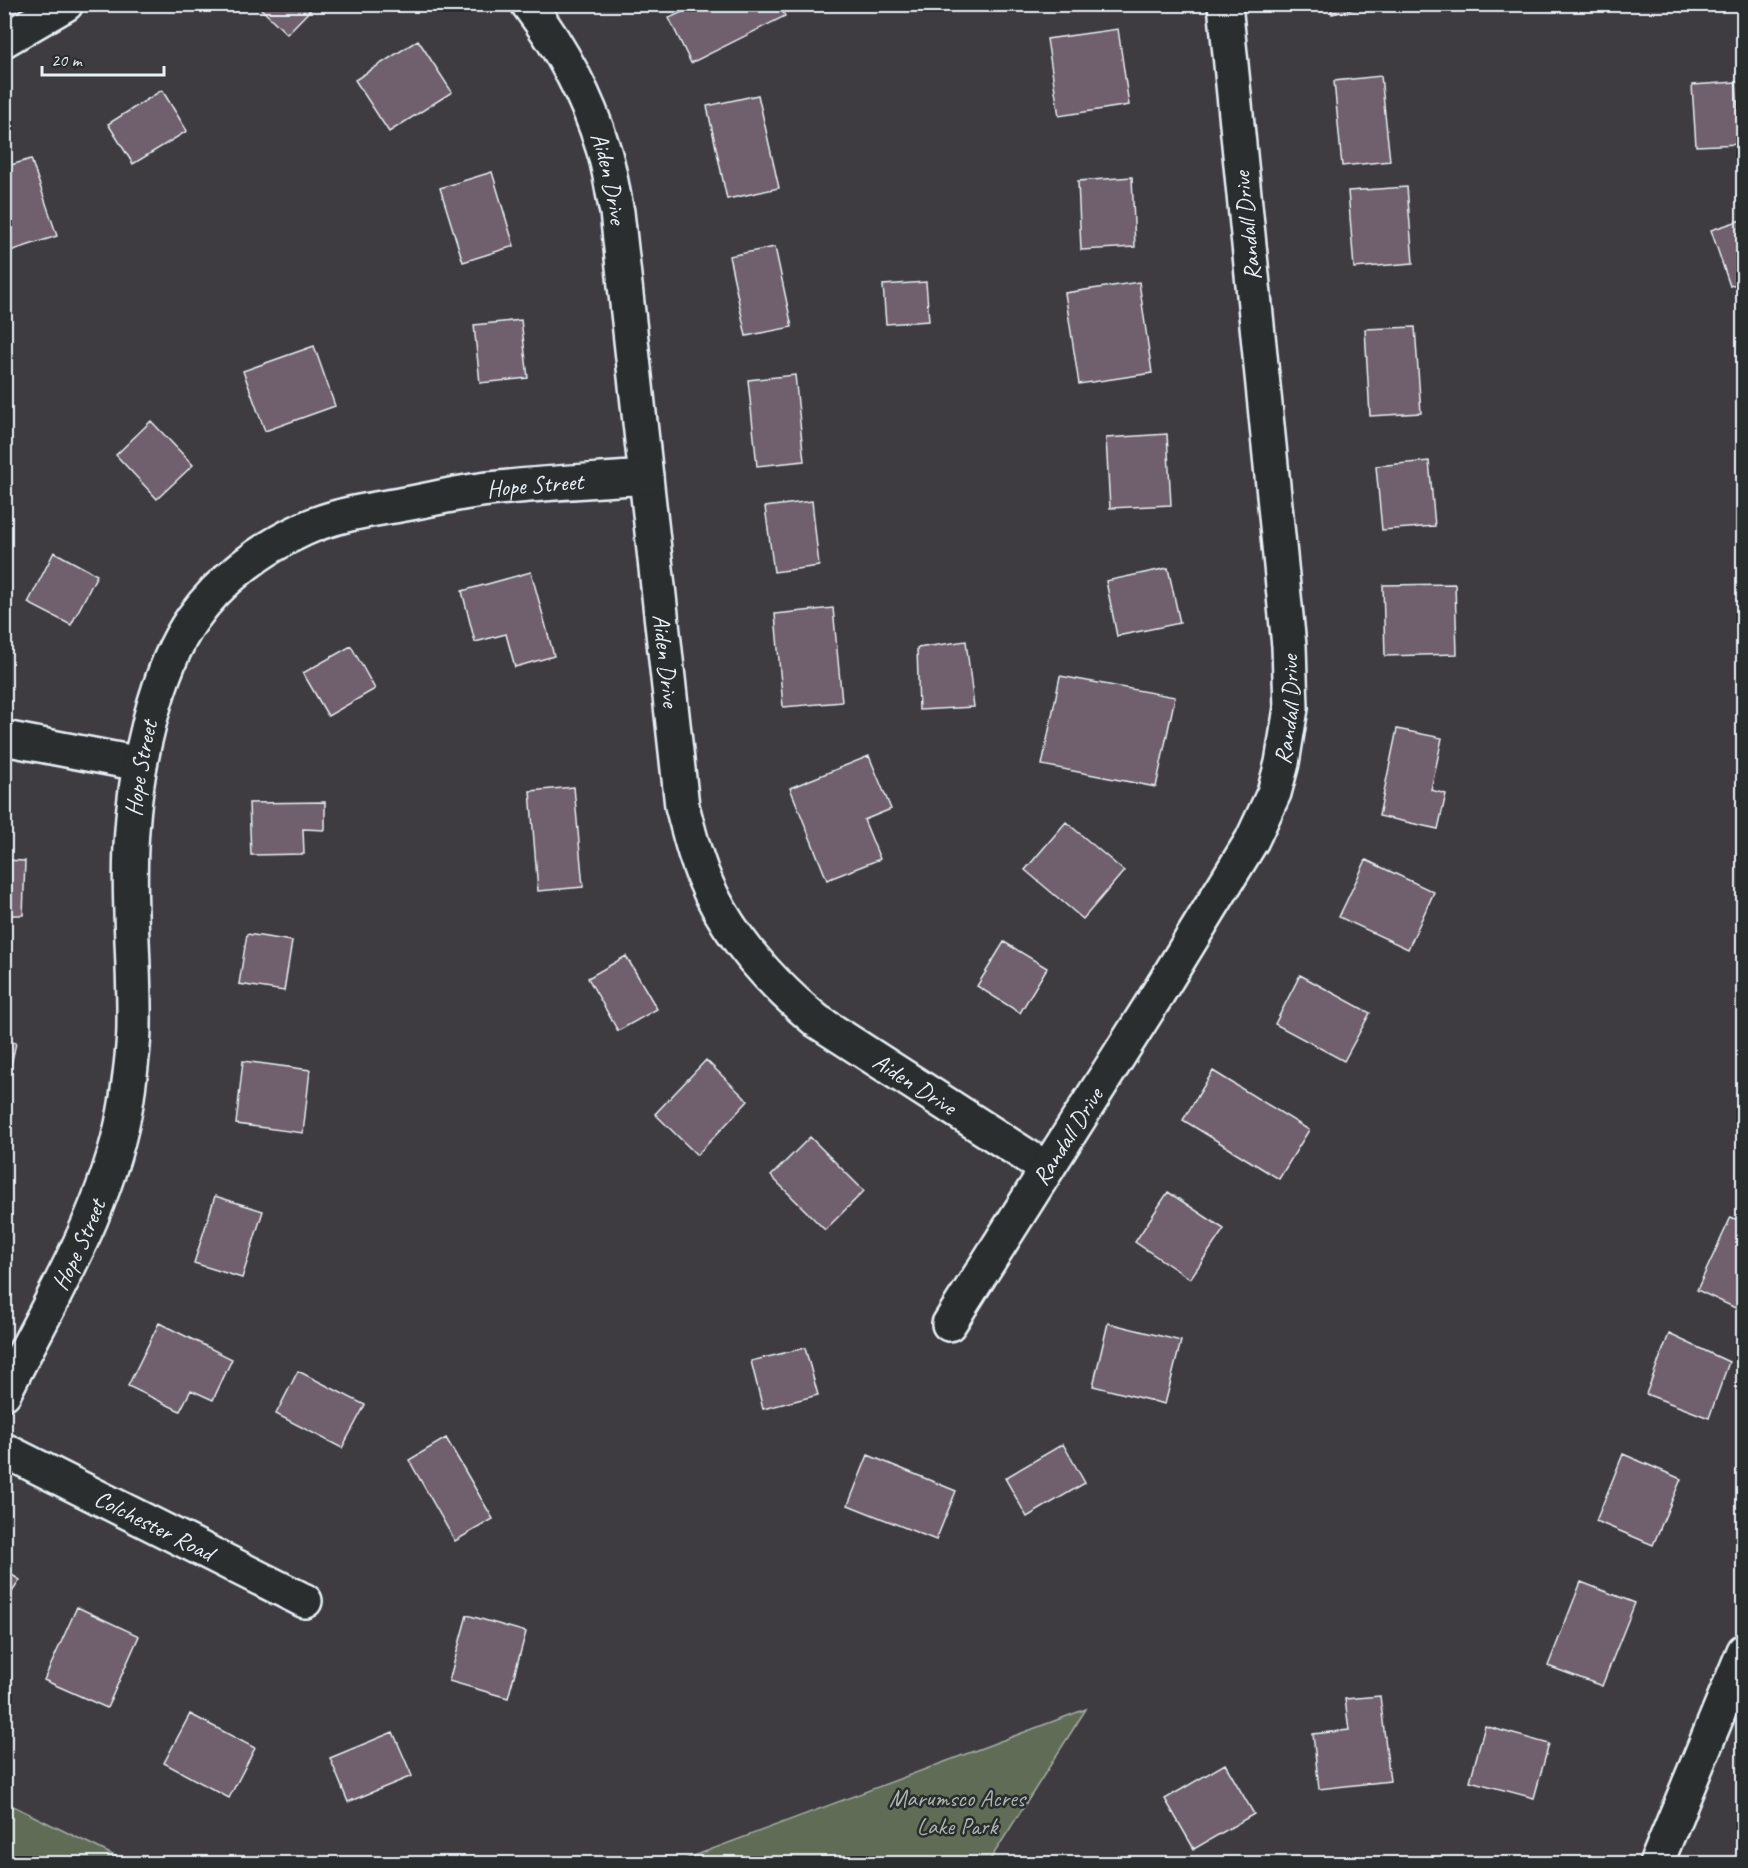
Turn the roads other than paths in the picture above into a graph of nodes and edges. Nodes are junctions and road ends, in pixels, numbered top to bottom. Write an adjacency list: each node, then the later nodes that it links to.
1 (66, 4): 4 (street)
2 (528, 4): 5 (street, Aiden Drive)
3 (1225, 4): 8 (street, Randall Drive)
4 (4, 40)
5 (646, 477): 7 (street, Hope Street); 8 (street, Aiden Drive)
6 (4, 738): 7 (street)
7 (140, 764): 10 (street, Hope Street)
8 (1047, 1169): 9 (street, Randall Drive)
9 (949, 1324)
10 (4, 1393)
11 (4, 1450): 12 (street, Colchester Road)
12 (305, 1601)
13 (1743, 1652): 14 (street)
14 (1656, 1863)

